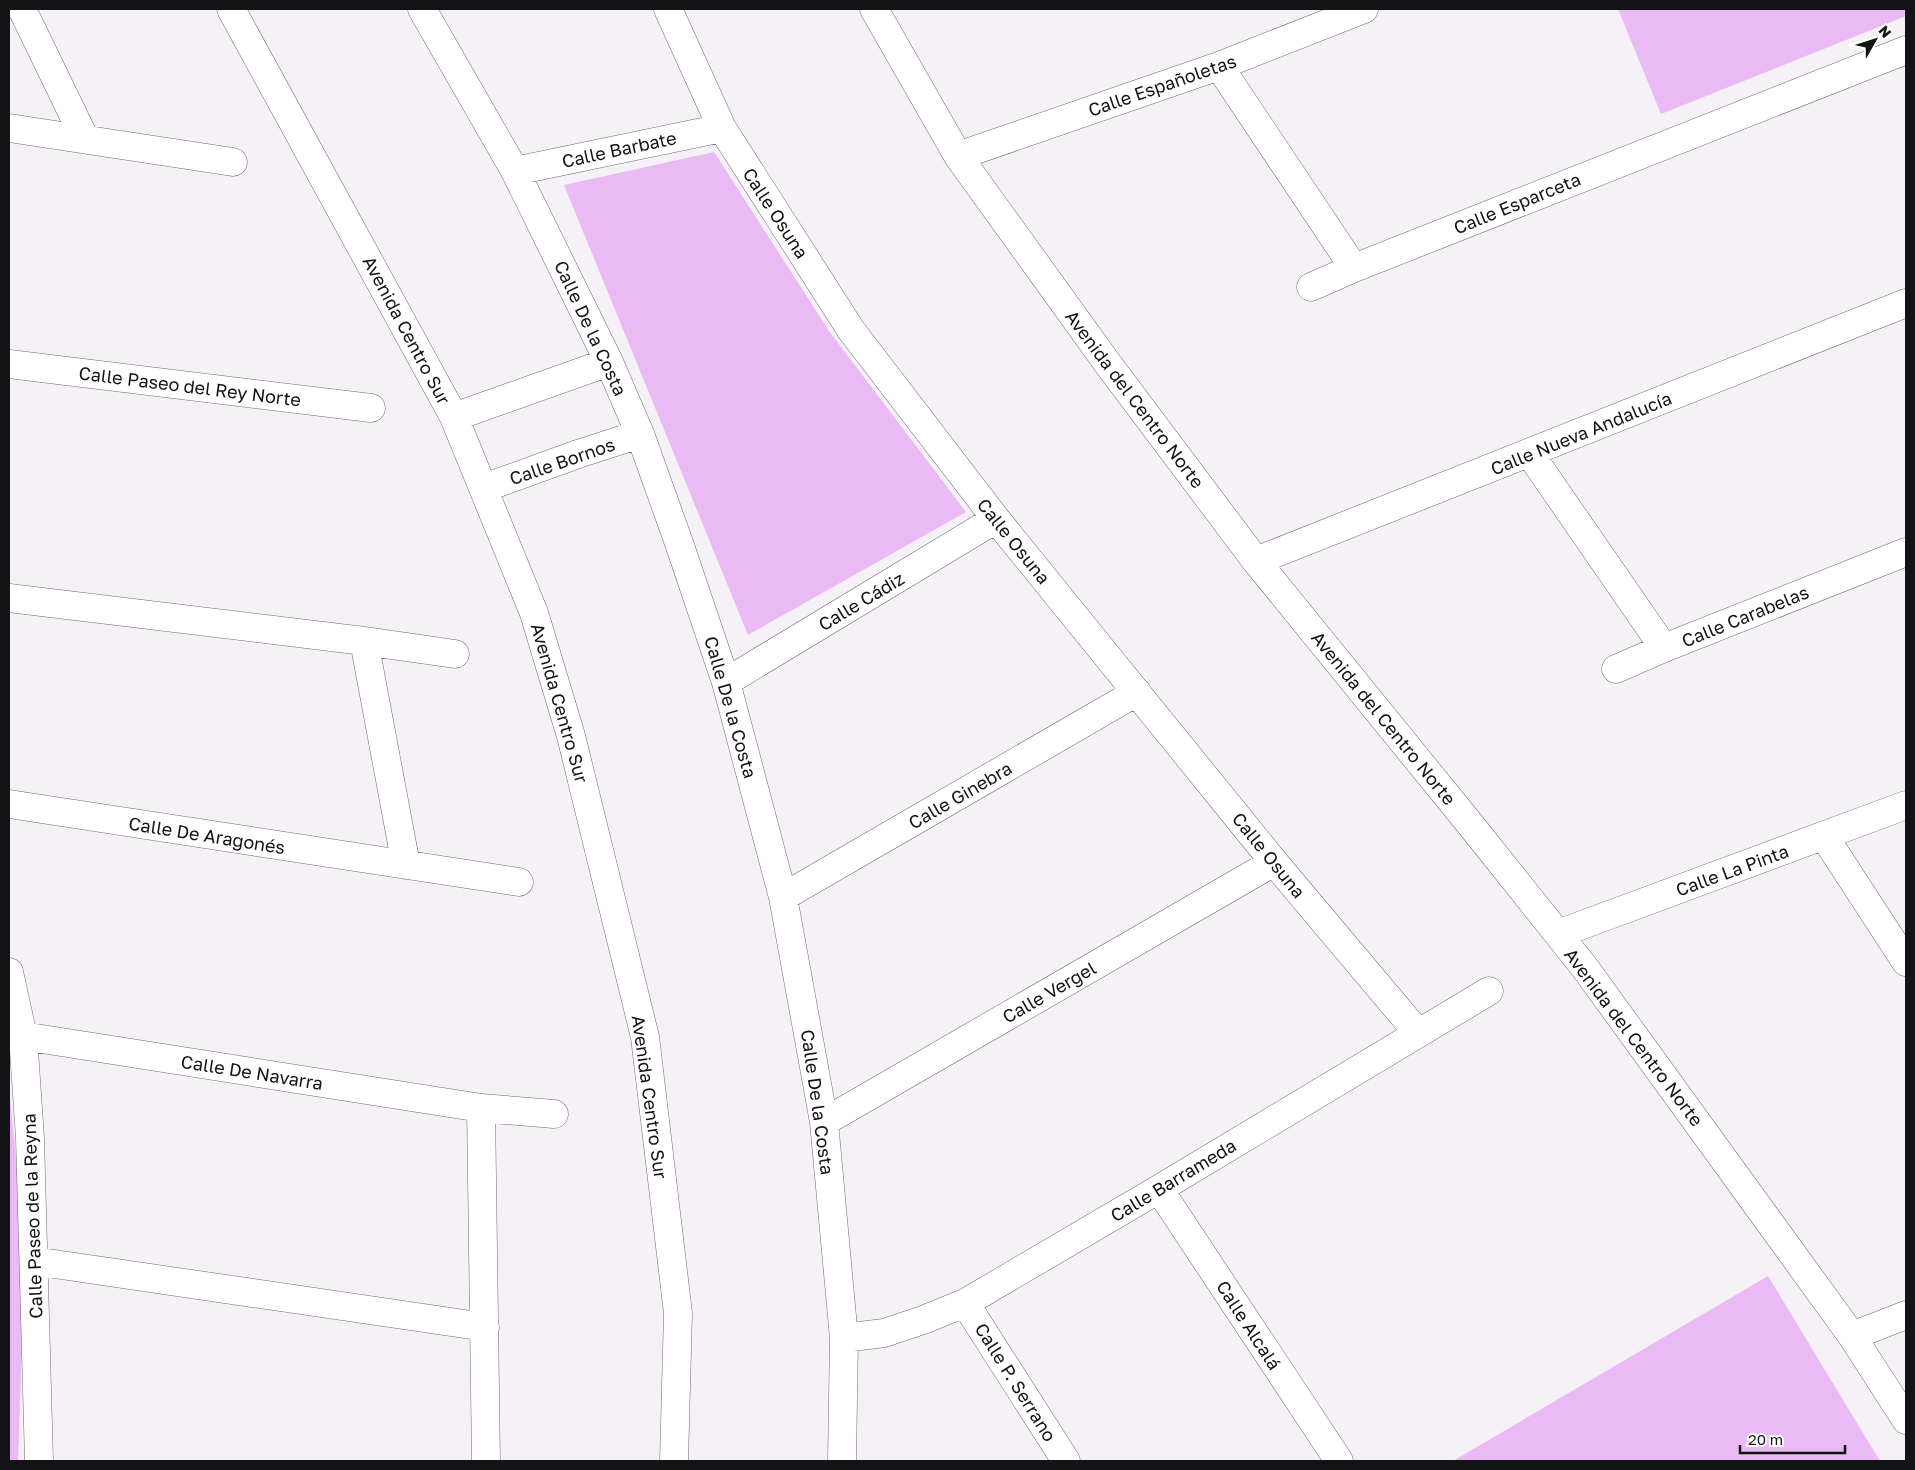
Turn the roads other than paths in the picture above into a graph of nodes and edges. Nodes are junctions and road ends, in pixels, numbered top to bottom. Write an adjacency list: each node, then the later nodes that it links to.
1 (22, 9): 11 (street)
2 (231, 9): 21 (street, Avenida Centro Sur)
3 (422, 9): 14 (street, Calle De la Costa)
4 (668, 9): 10 (street, Calle Osuna)
5 (874, 9): 12 (street, Avenida del Centro Norte)
6 (1364, 9): 8 (street, Calle Españoletas)
7 (1906, 50): 15 (street, Calle Esparceta)
8 (1219, 66): 12 (street, Calle Españoletas); 15 (street)
9 (9, 128): 11 (street)
10 (722, 128): 14 (street, Calle Barbate); 25 (street, Calle Osuna)
11 (85, 139): 13 (street)
12 (958, 156): 27 (street, Avenida del Centro Norte)
13 (233, 162)
14 (515, 170): 18 (street, Calle De la Costa)
15 (1354, 268): 16 (street, Calle Esparceta)
16 (1311, 287)
17 (1906, 303): 23 (street, Calle Nueva Andalucía)
18 (609, 362): 21 (street); 22 (street, Calle De la Costa)
19 (9, 364): 20 (street, Calle Paseo del Rey Norte)
20 (371, 408)
21 (454, 417): 24 (street, Avenida Centro Sur)
22 (640, 434): 24 (street, Calle Bornos); 33 (street, Calle De la Costa)
23 (1530, 454): 27 (street, Calle Nueva Andalucía); 30 (street, Calle Carabelas)
24 (484, 488): 61 (street, Avenida Centro Sur)
25 (996, 520): 33 (street, Calle Cádiz); 34 (street, Calle Osuna)
26 (1906, 552): 30 (street, Calle Carabelas)
27 (1256, 561): 42 (street, Avenida del Centro Norte)
28 (9, 598): 29 (street)
29 (364, 641): 31 (street); 39 (street)
30 (1664, 648): 32 (street)
31 (455, 654)
32 (1616, 669)
33 (726, 682): 41 (street, Calle De la Costa)
34 (1137, 692): 38 (street, Calle Osuna); 41 (street, Calle Ginebra)
35 (9, 804): 39 (street, Calle De Aragonés)
36 (1906, 805): 37 (street, Calle La Pinta)
37 (1824, 836): 42 (street, Calle La Pinta); 43 (street)
38 (1274, 862): 46 (street, Calle Osuna); 50 (street, Calle Vergel)
39 (406, 865): 40 (street, Calle De Aragonés)
40 (519, 882)
41 (783, 897): 50 (street, Calle De la Costa)
42 (1558, 934): 56 (street, Avenida del Centro Norte)
43 (1906, 962)
44 (9, 972): 47 (street, Calle Paseo de la Reyna)
45 (1489, 991): 46 (street, Calle Barrameda)
46 (1418, 1033): 51 (street, Calle Barrameda)
47 (23, 1036): 48 (street, Calle De Navarra); 52 (street, Calle Paseo de la Reyna)
48 (481, 1108): 49 (street, Calle De Navarra); 55 (street)
49 (554, 1114)
50 (824, 1122): 57 (street, Calle De la Costa)
51 (1159, 1189): 53 (street, Calle Barrameda); 64 (street, Calle Alcalá)
52 (34, 1261): 55 (street); 59 (street, Calle Paseo de la Reyna)
53 (965, 1303): 57 (street, Calle Barrameda); 63 (street, Calle P. Serrano)
54 (1906, 1315): 56 (street)
55 (485, 1327): 60 (street)
56 (1852, 1336): 58 (street, Avenida del Centro Norte)
57 (844, 1338): 62 (street, Calle De la Costa)
58 (1906, 1420)
59 (39, 1461)
60 (486, 1461)
61 (674, 1461)
62 (842, 1461)
63 (1066, 1461)
64 (1339, 1461)

